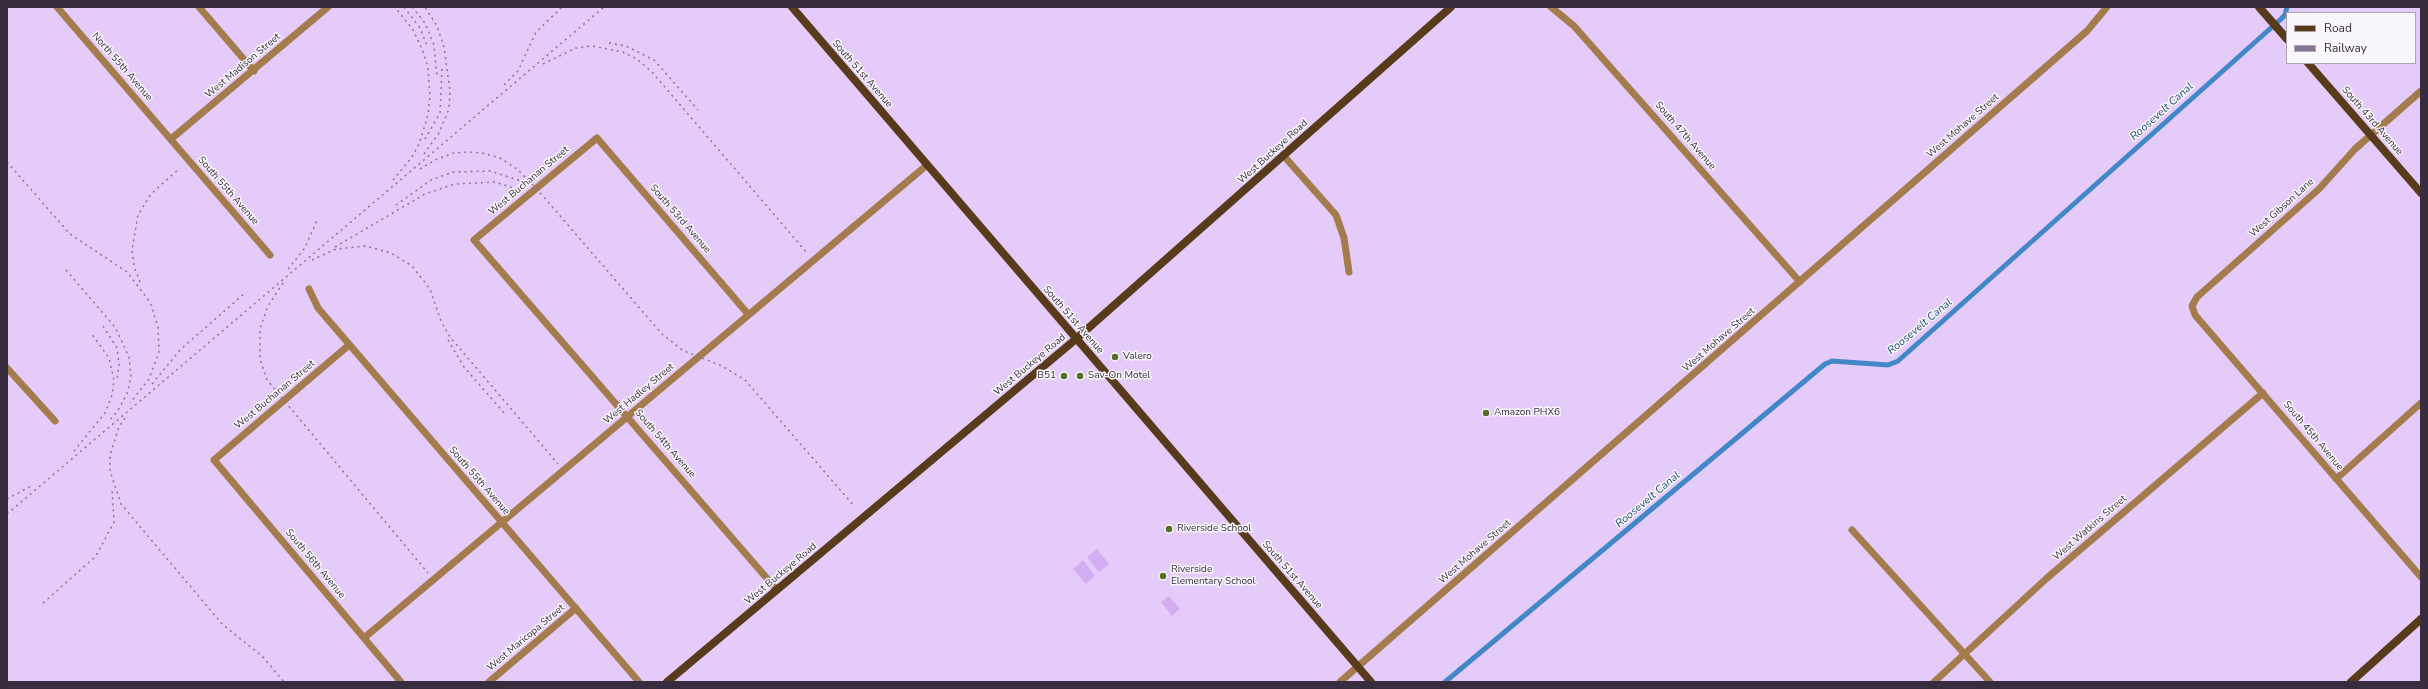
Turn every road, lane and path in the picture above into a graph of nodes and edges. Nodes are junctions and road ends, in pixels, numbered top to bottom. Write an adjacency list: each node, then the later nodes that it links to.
1 (57, 7): 15 (street, North 55th Avenue)
2 (199, 7): 11 (street)
3 (328, 7): 11 (street, West Madison Street)
4 (792, 7): 17 (main road, South 51st Avenue)
5 (1451, 7): 16 (main road, West Buckeye Road)
6 (1551, 7): 22 (street, South 47th Avenue)
7 (2107, 7): 22 (street, West Mohave Street)
8 (2259, 7): 9 (main road)
9 (2286, 38)
10 (2309, 64): 13 (main road, South 43rd Avenue)
11 (254, 71): 15 (street, West Madison Street)
12 (2421, 91): 13 (street, West Gibson Lane)
13 (2371, 135): 18 (main road, South 43rd Avenue); 24 (street, West Gibson Lane)
14 (597, 138): 19 (street, West Buchanan Street); 25 (street, South 53rd Avenue)
15 (171, 140): 20 (street, South 55th Avenue)
16 (1283, 155): 21 (street); 26 (main road, West Buckeye Road)
17 (927, 164): 25 (street, West Hadley Street); 26 (main road, South 51st Avenue)
18 (2421, 193)
19 (474, 240): 31 (street, South 54th Avenue)
20 (270, 255)
21 (1349, 272)
22 (1800, 282): 43 (street, West Mohave Street)
23 (309, 289): 27 (street, South 55th Avenue)
24 (2192, 306): 29 (street, South 45th Avenue)
25 (748, 314): 31 (street, West Hadley Street)
26 (1076, 339): 38 (main road, West Buckeye Road); 43 (main road, South 51st Avenue)
27 (349, 345): 33 (street, West Buchanan Street); 35 (street, South 55th Avenue)
28 (7, 368): 32 (street)
29 (2263, 393): 34 (street, South 45th Avenue); 42 (street, West Watkins Street)
30 (2421, 403): 34 (street)
31 (627, 416): 35 (street, West Hadley Street); 38 (street, South 54th Avenue)
32 (55, 421)
33 (214, 460): 41 (street, South 56th Avenue)
34 (2336, 479): 37 (street, South 45th Avenue)
35 (501, 523): 39 (street, South 55th Avenue); 41 (street, West Hadley Street)
36 (1852, 530): 42 (street)
37 (2421, 577)
38 (777, 590): 47 (main road, West Buckeye Road)
39 (576, 608): 45 (street, West Maricopa Street); 46 (street, South 55th Avenue)
40 (2421, 619): 52 (main road)
41 (364, 638): 44 (street, South 56th Avenue)
42 (1965, 654): 50 (street, West Watkins Street); 51 (street)
43 (1358, 667): 48 (street, West Mohave Street); 49 (main road, South 51st Avenue)
44 (401, 682)
45 (489, 682)
46 (639, 682)
47 (667, 682)
48 (1340, 682)
49 (1371, 682)
50 (1934, 682)
51 (1990, 682)
52 (2351, 682)

